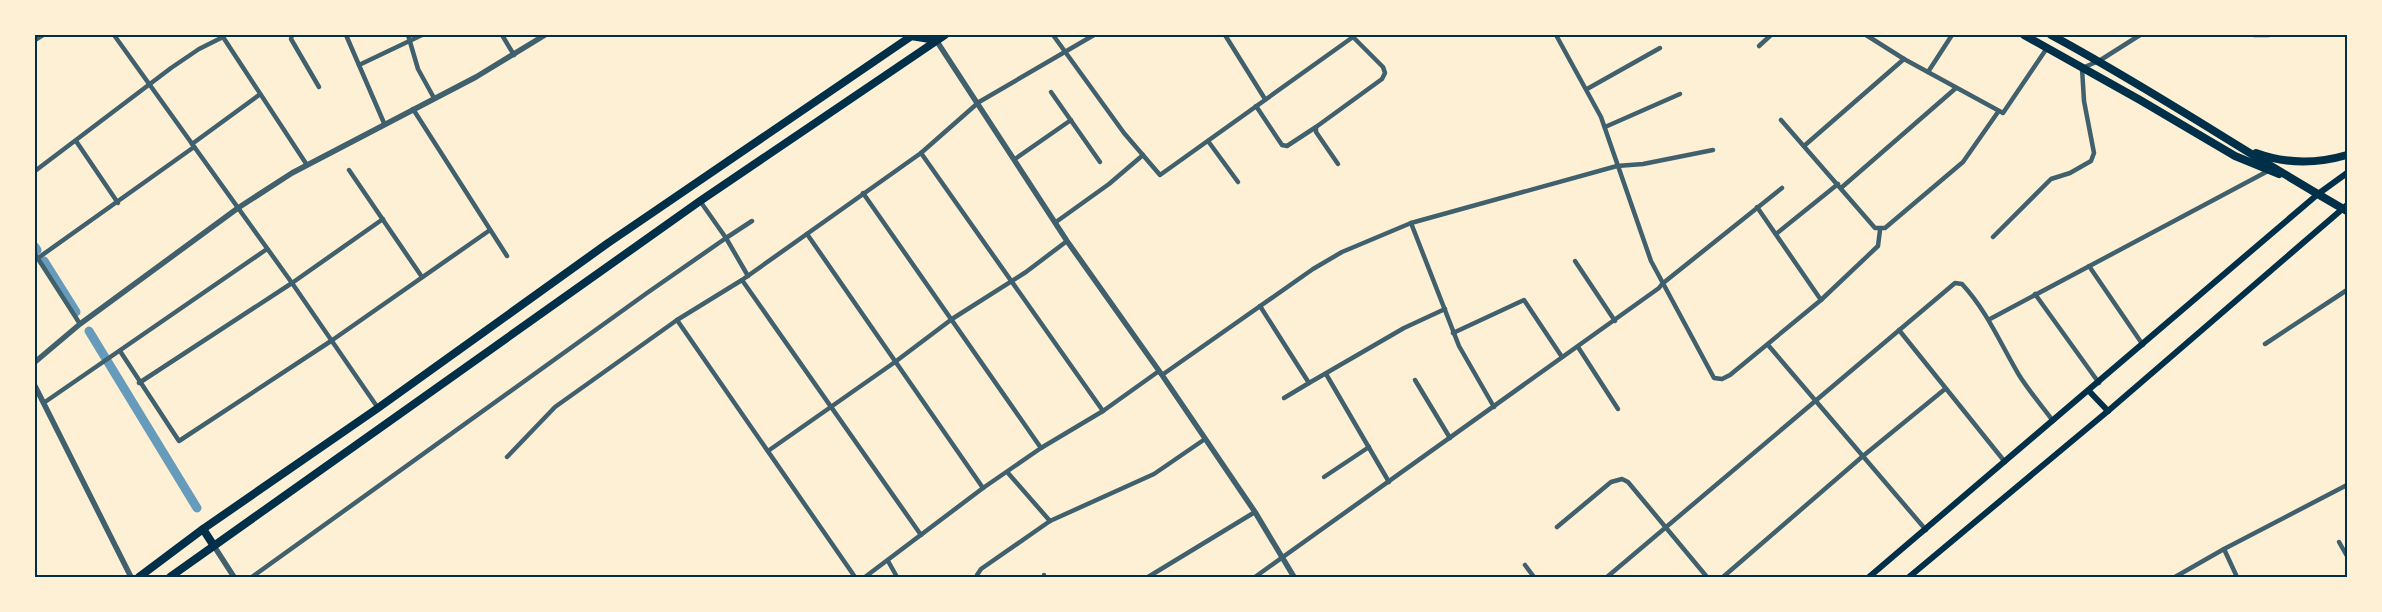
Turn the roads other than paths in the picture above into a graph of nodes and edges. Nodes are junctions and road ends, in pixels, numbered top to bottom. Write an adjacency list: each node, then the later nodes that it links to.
1 (43, 35): 24 (street)
2 (114, 35): 37 (street)
3 (292, 35): 38 (street)
4 (346, 35): 34 (street)
5 (408, 35): 26 (street)
6 (422, 35): 26 (street)
7 (502, 35): 31 (street)
8 (545, 35): 31 (street)
9 (911, 35): 25 (main road); 141 (main road)
10 (945, 35): 25 (main road)
11 (1053, 35): 30 (street)
12 (1094, 35): 30 (street)
13 (1224, 35): 45 (street)
14 (1556, 35): 40 (street)
15 (1771, 35): 27 (street)
16 (1866, 35): 32 (street)
17 (1952, 35): 36 (street)
18 (2024, 35): 29 (main road)
19 (2051, 35): 33 (main road)
20 (2140, 35): 33 (street)
21 (2254, 35): 22 (street)
22 (2268, 35)
23 (1352, 36): 45 (street); 53 (street)
24 (35, 40)
25 (936, 40): 46 (street); 79 (main road)
26 (409, 42): 34 (street); 44 (street)
27 (1759, 46)
28 (1660, 48): 40 (street)
29 (2046, 48): 35 (main road); 49 (street)
30 (1064, 51): 46 (street); 62 (street)
31 (514, 55): 44 (street)
32 (1904, 59): 36 (street); 58 (street)
33 (2099, 61): 35 (street); 59 (main road)
34 (359, 65): 52 (street)
35 (2082, 68): 71 (main road); 93 (street)
36 (1928, 72): 39 (street)
37 (148, 85): 43 (street); 55 (street); 57 (street)
38 (319, 87)
39 (1956, 88): 49 (street); 75 (street)
40 (1587, 89): 54 (street)
41 (1052, 92): 50 (street)
42 (1680, 94): 54 (street)
43 (259, 95): 57 (street); 67 (street)
44 (434, 98): 48 (street)
45 (1265, 99): 47 (street)
46 (979, 102): 61 (street); 64 (street)
47 (1256, 106): 53 (street); 56 (street)
48 (413, 109): 52 (street); 88 (street)
49 (1998, 112): 89 (street)
50 (1071, 120): 64 (street); 65 (street)
51 (1781, 120): 58 (street)
52 (384, 123): 67 (street)
53 (1317, 126): 66 (street)
54 (1605, 127): 68 (street)
55 (76, 141): 70 (street); 80 (street)
56 (1208, 141): 62 (street); 74 (street)
57 (193, 146): 80 (street); 82 (street)
58 (1804, 146): 75 (street)
59 (2242, 148): 63 (main road); 73 (main road)
60 (1713, 150): 68 (street)
61 (921, 153): 77 (street); 103 (street)
62 (1143, 155): 86 (street)
63 (2347, 155)
64 (1015, 160): 86 (street)
65 (1100, 162)
66 (1338, 164)
67 (307, 165): 82 (street)
68 (1616, 166): 87 (street); 105 (street)
69 (350, 170): 84 (street)
70 (35, 171)
71 (2268, 171): 73 (main road); 99 (street)
72 (2347, 173): 78 (main road)
73 (2290, 178): 78 (main road)
74 (1238, 182)
75 (1839, 186): 89 (street); 91 (street)
76 (1782, 188): 81 (street)
77 (863, 193): 90 (street); 111 (street)
78 (2318, 194): 83 (main road); 121 (main road)
79 (700, 201): 92 (street); 168 (main road)
80 (118, 203): 96 (street)
81 (1757, 207): 91 (street); 105 (street)
82 (238, 208): 95 (street); 115 (street)
83 (2346, 208): 145 (main road)
84 (383, 219): 101 (street); 104 (street)
85 (752, 220): 92 (street)
86 (1056, 222): 94 (street)
87 (1411, 223): 109 (street); 110 (street)
88 (490, 230): 97 (street); 101 (street)
89 (1880, 230): 108 (street)
90 (807, 234): 100 (street); 126 (street)
91 (1776, 234): 108 (street)
92 (726, 238): 100 (street); 178 (street)
93 (1993, 238)
94 (1067, 241): 103 (street); 127 (street)
95 (267, 249): 104 (street); 123 (street)
96 (36, 256): 115 (street)
97 (508, 256)
98 (1576, 261): 114 (street)
99 (2089, 266): 107 (street); 121 (street)
100 (748, 276): 102 (street)
101 (422, 278): 118 (street)
102 (742, 280): 113 (street); 142 (street)
103 (1010, 282): 111 (street); 144 (street)
104 (292, 284): 118 (street); 130 (street)
105 (1662, 284): 114 (street); 120 (street)
106 (2347, 290): 119 (street)
107 (2035, 294): 112 (street); 132 (street)
108 (1821, 300): 120 (street)
109 (1260, 306): 127 (street); 131 (street)
110 (1445, 309): 117 (street); 128 (street)
111 (952, 319): 126 (street); 150 (street)
112 (1990, 319): 116 (street); 146 (street)
113 (677, 320): 151 (street); 153 (street)
114 (1615, 320): 122 (street)
115 (80, 324): 125 (street)
116 (1899, 330): 134 (street); 138 (street)
117 (1453, 333): 124 (street); 140 (street)
118 (331, 341): 130 (street); 141 (street)
119 (2266, 344)
120 (1768, 345): 138 (street)
121 (2143, 345): 132 (main road)
122 (1578, 347): 124 (street); 143 (street)
123 (120, 351): 130 (street); 139 (street)
124 (1562, 357): 140 (street)
125 (35, 362)
126 (895, 362): 142 (street); 159 (street)
127 (1161, 373): 144 (street); 148 (street)
128 (1326, 374): 131 (street); 149 (street)
129 (1415, 380): 147 (street)
130 (139, 383)
131 (1309, 383): 137 (street)
132 (2099, 383): 135 (main road)
133 (35, 386): 136 (street)
134 (1945, 388): 152 (street); 154 (street)
135 (2089, 391): 145 (main road); 146 (main road)
136 (37, 394): 139 (street)
137 (1284, 398)
138 (1816, 401): 152 (street); 163 (street)
139 (44, 402): 174 (street)
140 (1494, 407): 147 (street)
141 (378, 408): 164 (main road)
142 (830, 408): 151 (street); 166 (street)
143 (1618, 408)
144 (1103, 411): 150 (street)
145 (2108, 411): 191 (main road)
146 (2053, 421): 154 (main road)
147 (1450, 438): 157 (street)
148 (1206, 439): 160 (street); 161 (street)
149 (1368, 447): 156 (street); 157 (street)
150 (1041, 448): 155 (street)
151 (768, 451): 179 (street)
152 (1863, 456): 165 (street); 189 (street)
153 (507, 457)
154 (2004, 462): 165 (main road)
155 (1008, 473): 159 (street); 161 (street)
156 (1324, 476)
157 (1390, 482): 172 (street)
158 (2347, 485): 169 (street)
159 (983, 488): 166 (street)
160 (1255, 512): 172 (street); 183 (street)
161 (1050, 521): 182 (street)
162 (1557, 527): 163 (street)
163 (1667, 527): 187 (street); 188 (street)
164 (203, 529): 168 (main road); 175 (main road)
165 (1926, 530): 190 (main road)
166 (921, 536): 171 (street)
167 (2339, 542): 170 (street)
168 (214, 546): 176 (main road); 177 (street)
169 (2224, 549): 192 (street); 193 (street)
170 (2347, 556)
171 (888, 560): 180 (street); 181 (street)
172 (1282, 560): 184 (street); 185 (street)
173 (1525, 565): 186 (street)
174 (131, 577)
175 (140, 577)
176 (170, 577)
177 (234, 577)
178 (252, 577)
179 (855, 577)
180 (865, 577)
181 (897, 577)
182 (979, 577)
183 (1148, 577)
184 (1255, 577)
185 (1294, 577)
186 (1534, 577)
187 (1607, 577)
188 (1707, 577)
189 (1723, 577)
190 (1869, 577)
191 (1909, 577)
192 (2175, 577)
193 (2237, 577)

